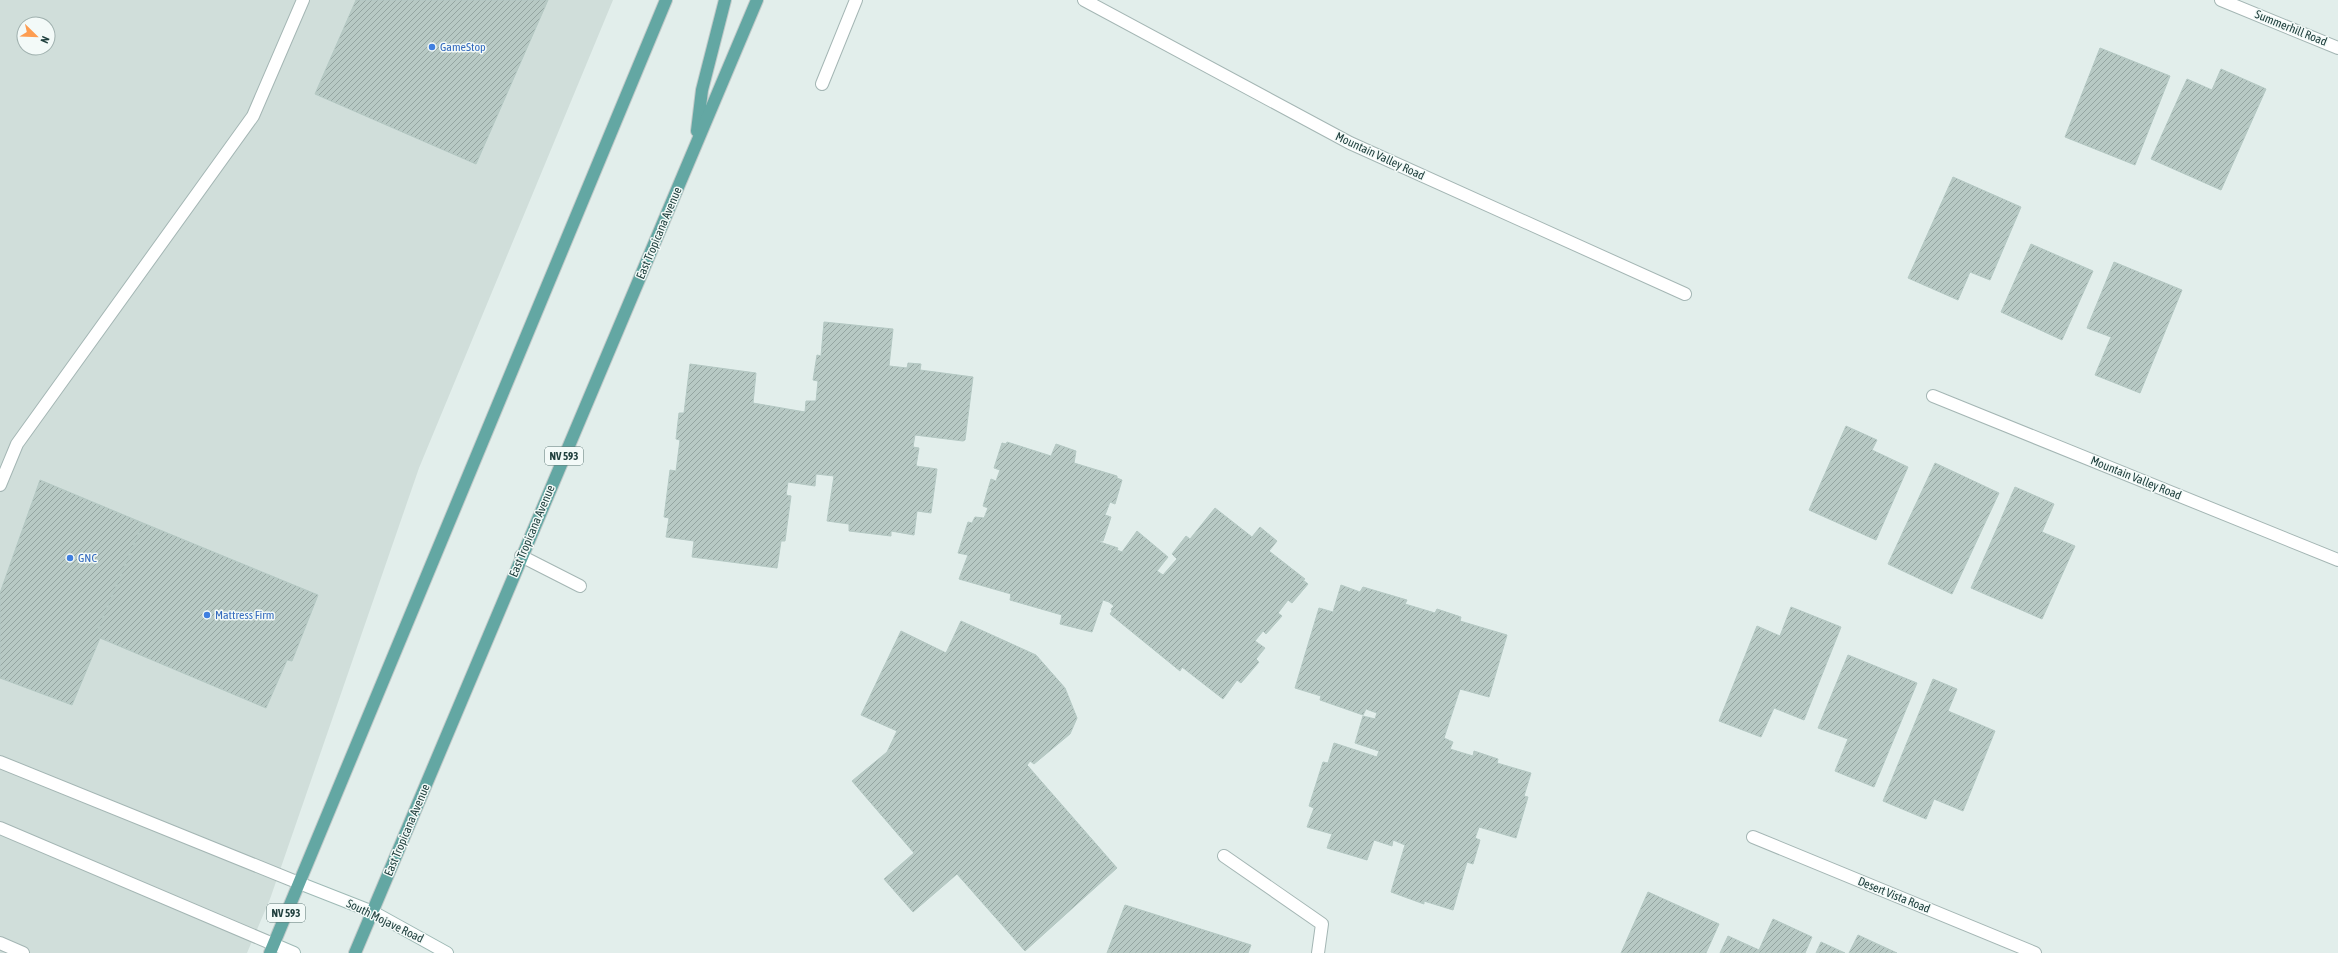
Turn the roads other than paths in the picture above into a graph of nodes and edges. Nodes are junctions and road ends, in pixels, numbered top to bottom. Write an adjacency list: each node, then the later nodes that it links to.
1 (303, 0): 13 (street)
2 (666, 0): 21 (main road, NV 593)
3 (725, 0): 10 (main road)
4 (757, 0): 10 (main road, East Tropicana Avenue / NV 593)
5 (856, 0): 9 (street)
6 (1084, 0): 11 (street, Mountain Valley Road)
7 (2221, 0): 8 (street, Summerhill Road)
8 (2338, 48)
9 (822, 84)
10 (696, 146): 14 (main road, East Tropicana Avenue / NV 593)
11 (1684, 294)
12 (1933, 396): 15 (street, Mountain Valley Road)
13 (0, 485)
14 (521, 556): 16 (street); 22 (main road, East Tropicana Avenue / NV 593)
15 (2338, 560)
16 (580, 586)
17 (0, 762): 21 (street, South Mojave Road)
18 (0, 828): 24 (street)
19 (1753, 837): 30 (street, Desert Vista Road)
20 (1224, 856): 29 (street)
21 (299, 883): 22 (street, South Mojave Road); 24 (main road, NV 593)
22 (373, 912): 27 (main road, East Tropicana Avenue / NV 593); 28 (street, South Mojave Road)
23 (0, 943): 25 (street)
24 (272, 948): 26 (street)
25 (24, 953)
26 (294, 953)
27 (355, 953)
28 (447, 953)
29 (1318, 953)
30 (2035, 953)

